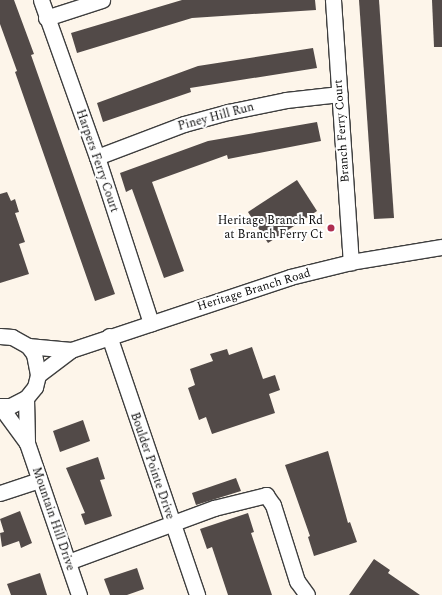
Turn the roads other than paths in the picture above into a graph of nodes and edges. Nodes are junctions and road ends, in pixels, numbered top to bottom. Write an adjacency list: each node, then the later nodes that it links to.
1 (40, 0): 4 (street, Harpers Ferry Court)
2 (102, 0): 4 (street)
3 (333, 0): 5 (street, Branch Ferry Court)
4 (46, 18): 6 (street, Harpers Ferry Court)
5 (340, 94): 6 (street, Piney Hill Run); 8 (street, Branch Ferry Court)
6 (97, 157): 9 (street, Harpers Ferry Court)
7 (442, 247): 8 (street, Heritage Branch Road)
8 (351, 262): 9 (street, Heritage Branch Road)
9 (151, 323): 11 (street, Heritage Branch Road)
10 (1, 334): 12 (street)
11 (109, 336): 13 (street, Heritage Branch Road); 20 (street, Boulder Pointe Drive)
12 (28, 346): 13 (street, Heritage Branch Road); 14 (street)
13 (71, 350): 14 (street, Heritage Branch Road)
14 (38, 375): 15 (street)
15 (26, 398): 16 (street); 17 (street, Mountain Hill Drive)
16 (0, 406): 17 (street, Mountain Hill Drive)
17 (27, 443): 18 (street, Mountain Hill Drive)
18 (39, 480): 19 (street); 21 (street, Mountain Hill Drive)
19 (0, 493)
20 (172, 525): 21 (street); 23 (street, Boulder Pointe Drive); 24 (street)
21 (68, 562): 22 (street, Mountain Hill Drive)
22 (79, 595)
23 (197, 595)
24 (307, 595)

